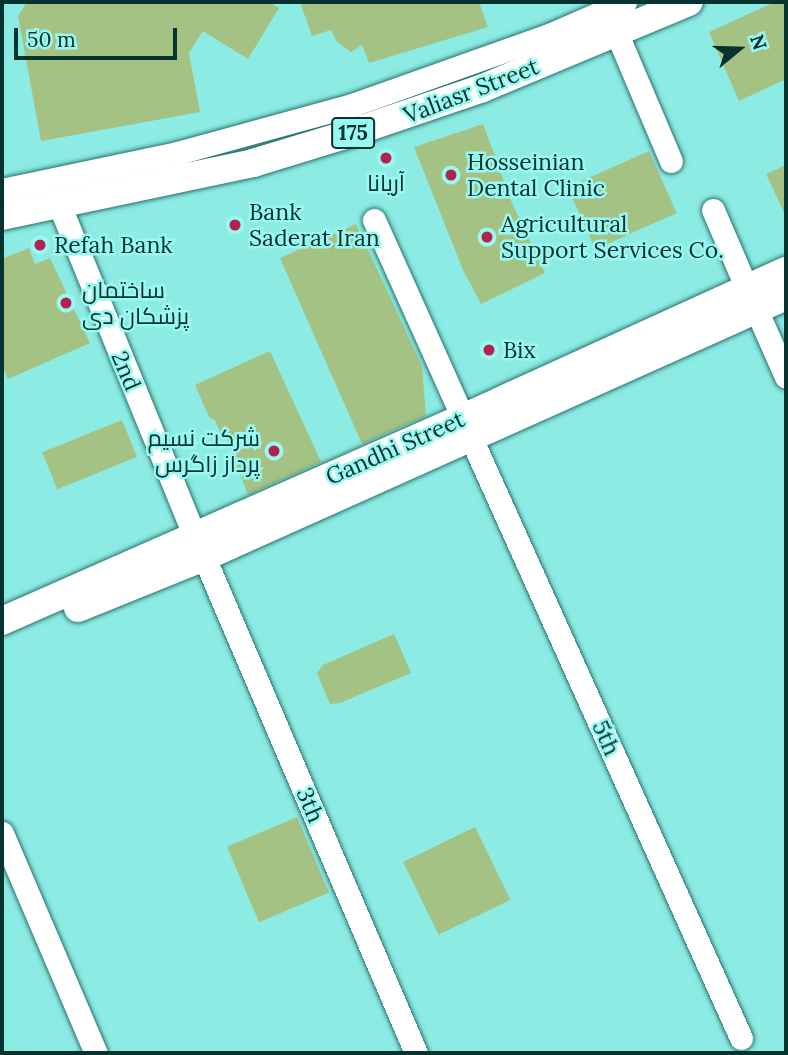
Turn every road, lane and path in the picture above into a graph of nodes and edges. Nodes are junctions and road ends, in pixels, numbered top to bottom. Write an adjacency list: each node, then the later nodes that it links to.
1 (625, 2): 5 (street)
2 (689, 2): 3 (main road, Valiasr Street / 175)
3 (617, 34): 4 (street); 6 (main road, Valiasr Street / 175)
4 (671, 160)
5 (2, 190)
6 (59, 204): 8 (main road, Valiasr Street / 175); 15 (street, 2nd)
7 (713, 210): 12 (street)
8 (2, 216)
9 (374, 220): 14 (street, 5th)
10 (786, 271): 12 (main road, Gandhi Street)
11 (786, 296): 12 (main road, Gandhi Street)
12 (752, 299): 13 (street); 14 (main road, Gandhi Street)
13 (786, 377)
14 (467, 428): 15 (main road, Gandhi Street); 19 (street, 5th)
15 (200, 547): 16 (main road, Gandhi Street); 17 (main road, Gandhi Street); 21 (street, 3th)
16 (2, 621)
17 (2, 640)
18 (2, 833): 20 (street)
19 (741, 1038)
20 (96, 1053)
21 (416, 1053)

